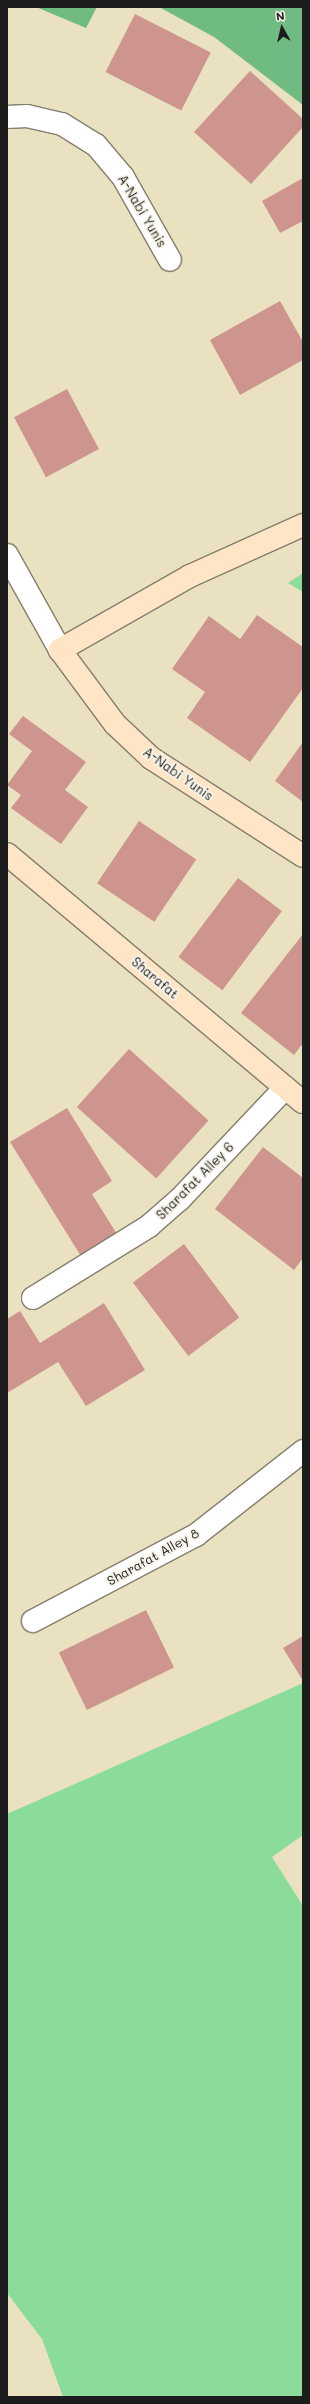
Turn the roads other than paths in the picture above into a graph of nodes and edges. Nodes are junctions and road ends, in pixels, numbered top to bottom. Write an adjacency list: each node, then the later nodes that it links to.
1 (7, 117): 2 (street, A-Nabi Yunis)
2 (170, 260)
3 (303, 525): 5 (street)
4 (7, 556): 5 (street, A-Nabi Yunis)
5 (60, 650): 7 (street, A-Nabi Yunis)
6 (7, 854): 8 (street, Sharafat)
7 (303, 856)
8 (285, 1088): 9 (street, Sharafat); 10 (street, Sharafat Alley 6)
9 (303, 1102)
10 (33, 1298)
11 (303, 1451): 12 (street, Sharafat Alley 8)
12 (33, 1621)

